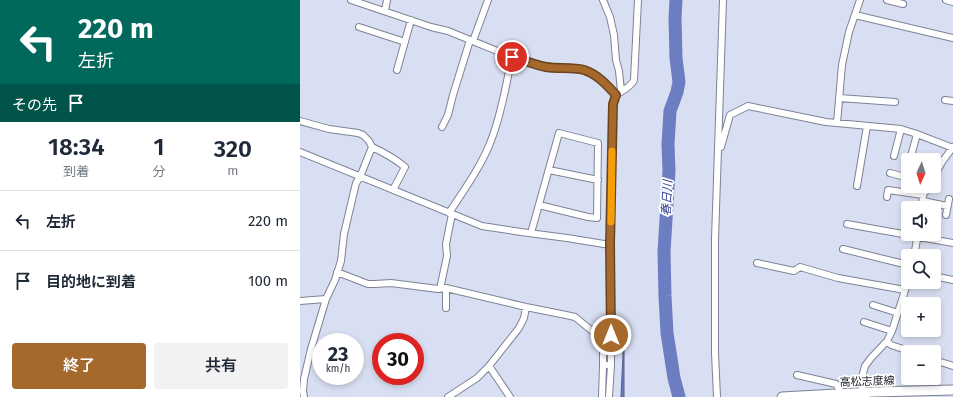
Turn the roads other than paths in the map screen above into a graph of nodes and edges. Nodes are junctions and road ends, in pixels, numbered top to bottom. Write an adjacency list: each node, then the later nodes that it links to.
1 (351, 0): 12 (street)
2 (387, 0): 12 (street)
3 (488, 0): 17 (street)
4 (603, 0): 21 (street)
5 (638, 0): 21 (street)
6 (723, 0): 37 (street)
7 (860, 0): 13 (street)
8 (887, 0): 11 (street)
9 (946, 0): 10 (street)
10 (953, 2)
11 (903, 4)
12 (385, 11): 14 (street)
13 (855, 15): 16 (street); 22 (street)
14 (411, 20): 17 (street); 18 (street)
15 (359, 27): 18 (street)
16 (953, 38)
17 (472, 40): 19 (street); 29 (street)
18 (405, 42): 20 (street)
19 (512, 57): 21 (street); 55 (street)
20 (397, 70)
21 (618, 93): 62 (street)
22 (839, 98): 25 (street); 27 (street)
23 (945, 100): 24 (street)
24 (953, 101)
25 (895, 102)
26 (300, 121): 32 (street)
27 (837, 123): 28 (street); 37 (street)
28 (867, 126): 30 (street); 38 (street)
29 (442, 127)
30 (901, 129): 31 (street); 36 (street)
31 (917, 134): 33 (street); 35 (street)
32 (372, 147): 44 (street); 47 (street)
33 (953, 148): 40 (street)
34 (300, 152): 44 (street)
35 (912, 153)
36 (894, 156)
37 (718, 157): 95 (street)
38 (862, 160): 39 (street); 46 (street)
39 (868, 161)
40 (941, 164)
41 (549, 170): 45 (street); 45 (street); 53 (street)
42 (890, 173): 43 (street)
43 (901, 176)
44 (360, 177): 47 (street); 66 (street)
45 (598, 180): 53 (street)
46 (857, 186)
47 (393, 190): 55 (street)
48 (925, 193): 50 (street)
49 (887, 197): 50 (street)
50 (923, 198): 52 (street); 54 (street)
51 (949, 199): 54 (street)
52 (923, 201)
53 (539, 205): 59 (street)
54 (947, 206): 56 (street)
55 (451, 213): 59 (street); 69 (street)
56 (946, 215)
57 (847, 224): 58 (street)
58 (901, 232)
59 (531, 233): 62 (street)
60 (941, 240): 61 (street)
61 (953, 243)
62 (610, 245): 83 (street)
63 (843, 249): 64 (street)
64 (901, 262)
65 (758, 263): 70 (street)
66 (337, 272): 69 (street); 71 (street)
67 (941, 277): 68 (street)
68 (953, 280)
69 (443, 288): 74 (street); 75 (street)
70 (906, 290): 76 (street)
71 (326, 299): 72 (street); 90 (street)
72 (300, 301)
73 (873, 305): 76 (street)
74 (526, 307): 82 (street); 84 (street)
75 (446, 308)
76 (898, 313): 78 (street)
77 (864, 322): 78 (street)
78 (892, 332): 79 (street)
79 (887, 341): 80 (street); 89 (street)
80 (901, 348)
81 (941, 362): 85 (street)
82 (603, 365): 83 (street); 93 (street)
83 (611, 365): 94 (street)
84 (489, 366): 91 (street); 92 (street)
85 (953, 366)
86 (796, 375): 88 (street)
87 (953, 390): 89 (main road, 高松志度線)
88 (842, 393): 89 (main road, 高松志度線); 96 (main road, 高松志度線)
89 (864, 395)
90 (304, 397)
91 (448, 397)
92 (510, 397)
93 (602, 397)
94 (609, 397)
95 (717, 397)
96 (782, 397)

